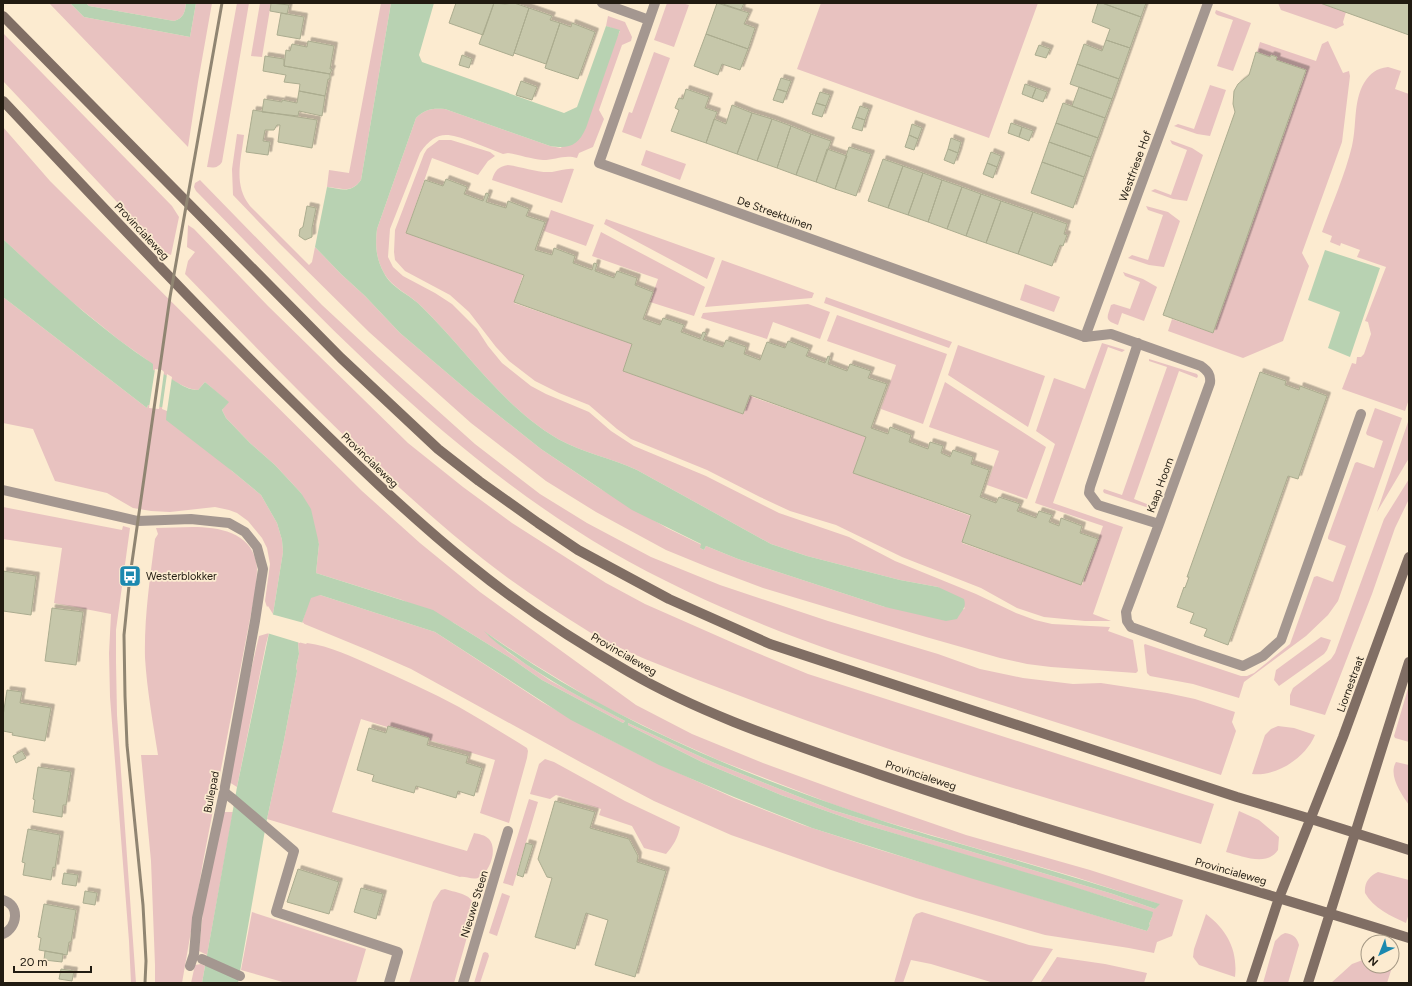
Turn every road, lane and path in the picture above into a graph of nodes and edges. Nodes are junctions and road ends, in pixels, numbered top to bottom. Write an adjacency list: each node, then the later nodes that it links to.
1 (602, 3): 5 (street)
2 (655, 3): 5 (street, De Streektuinen)
3 (1208, 3): 7 (street, Westfriese Hof)
4 (3, 16): 15 (main road)
5 (649, 20): 7 (street, De Streektuinen)
6 (3, 101): 19 (main road, Provincialeweg)
7 (1085, 337): 8 (street, Kaap Hoorn)
8 (1138, 343): 11 (street, Kaap Hoorn); 11 (street, Kaap Hoorn)
9 (1361, 414): 11 (street)
10 (3, 490): 14 (street, Bullepad)
11 (1159, 524)
12 (1409, 557): 15 (main road, Liornestraat)
13 (1409, 662): 17 (main road)
14 (224, 792): 24 (street, Bullepad); 27 (street)
15 (1311, 818): 17 (main road); 19 (main road, Liornestraat)
16 (508, 831): 28 (street, Nieuwe Steen)
17 (1356, 832): 18 (main road); 21 (main road)
18 (1409, 850)
19 (1280, 898): 21 (main road, Provincialeweg); 29 (main road, Liornestraat)
20 (3, 900): 22 (street)
21 (1330, 913): 23 (main road, Provincialeweg); 30 (main road)
22 (3, 934)
23 (1409, 938)
24 (198, 956): 25 (street, Bullepad); 26 (street)
25 (190, 966)
26 (240, 976)
27 (389, 983)
28 (463, 983)
29 (1251, 983)
30 (1308, 983)

